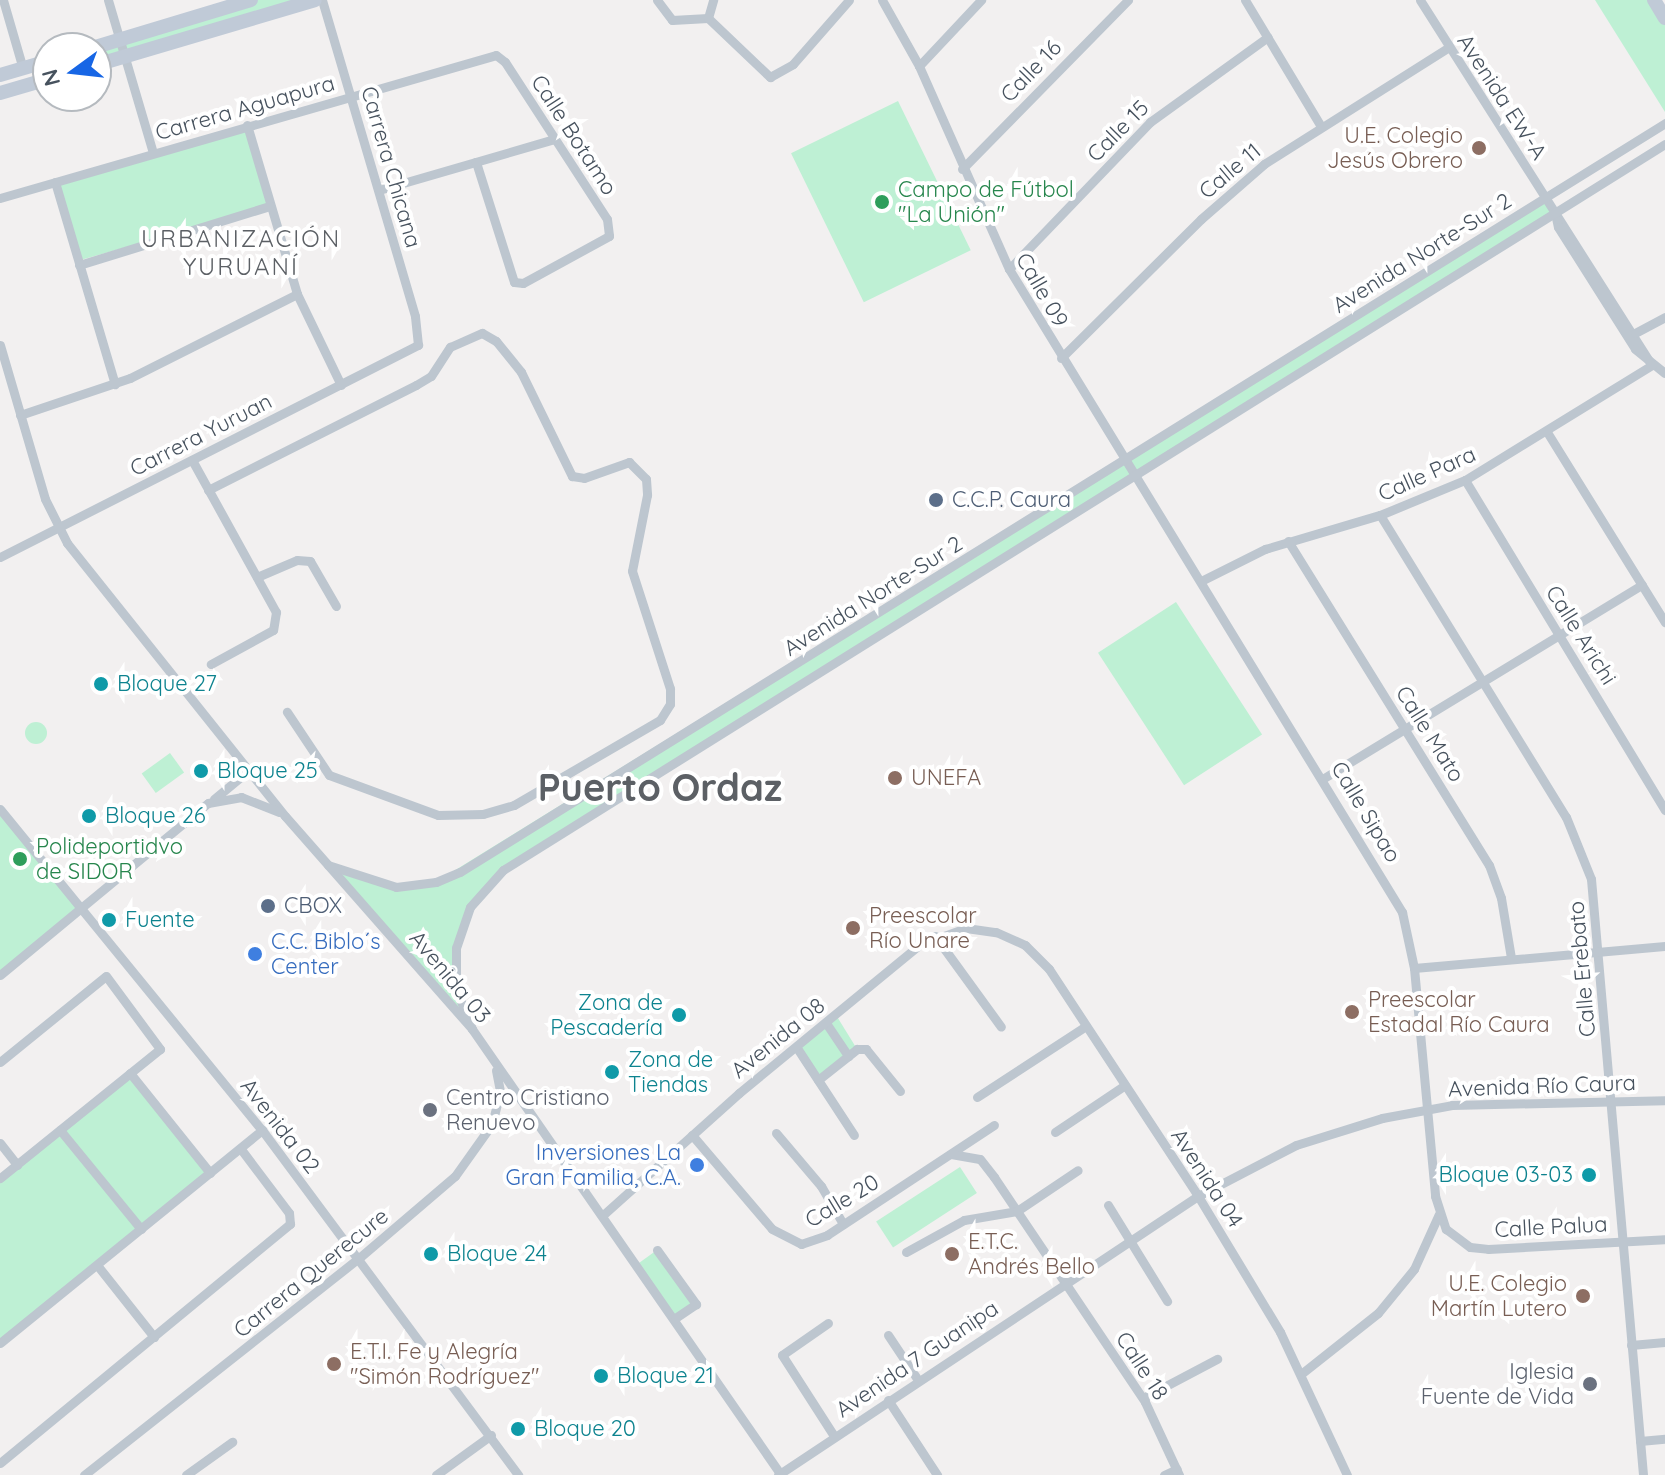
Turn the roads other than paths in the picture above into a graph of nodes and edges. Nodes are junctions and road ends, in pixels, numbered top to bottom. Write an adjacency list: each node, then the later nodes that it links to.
1 (3, 0): 26 (street)
2 (108, 0): 18 (street)
3 (251, 0): 18 (street)
4 (315, 0): 21 (street)
5 (322, 0): 30 (street, Carrera Chicana)
6 (657, 0): 15 (street)
7 (713, 0): 15 (street)
8 (849, 0): 15 (street)
9 (882, 0): 25 (street, Calle 09)
10 (981, 0): 25 (street)
11 (1128, 0): 38 (street, Calle 16)
12 (1245, 0): 17 (street)
13 (1420, 0): 20 (street, Avenida EW-A)
14 (1654, 0): 16 (street)
15 (708, 18)
16 (1665, 18)
17 (1268, 37): 33 (street); 46 (street, Calle 15)
18 (119, 40): 19 (street); 21 (street)
19 (112, 42)
20 (1449, 47): 33 (street, Calle 11); 41 (street, Avenida EW-A)
21 (124, 57): 23 (street); 36 (street)
22 (501, 57): 30 (street, Carrera Aguapura); 34 (street, Calle Botamo)
23 (112, 60)
24 (32, 66): 26 (street)
25 (919, 66): 38 (street, Calle 09)
26 (23, 69): 27 (street)
27 (0, 75)
28 (32, 84): 29 (street)
29 (0, 93)
30 (351, 96): 32 (street, Carrera Aguapura); 40 (street, Carrera Chicana)
31 (1665, 123): 41 (street, Avenida Norte-Sur 2)
32 (247, 125): 36 (street, Carrera Aguapura); 43 (street)
33 (1320, 125): 52 (street, Calle 11)
34 (555, 139): 37 (street); 37 (street, Calle Botamo)
35 (1665, 144): 44 (street, Avenida Norte-Sur 2)
36 (153, 153): 39 (street, Carrera Aguapura)
37 (476, 162): 40 (street)
38 (962, 169): 46 (street, Calle 09)
39 (55, 182): 42 (street, Carrera Aguapura); 45 (street)
40 (379, 190): 51 (street, Carrera Chicana)
41 (1545, 197): 44 (street, Avenida EW-A); 60 (street, Avenida Norte-Sur 2)
42 (0, 198)
43 (270, 206): 45 (street); 47 (street)
44 (1555, 213): 49 (street); 53 (street); 61 (street, Avenida Norte-Sur 2)
45 (79, 265): 55 (street)
46 (1009, 269): 52 (street, Calle 09)
47 (297, 294): 55 (street); 56 (street)
48 (1665, 317): 49 (street)
49 (1635, 333): 53 (street)
50 (0, 345): 57 (street, Avenida 03)
51 (418, 345): 56 (street, Carrera Yuruan)
52 (1061, 358): 60 (street, Calle 09)
53 (1652, 365): 54 (street); 58 (street, Calle Para)
54 (1665, 373)
55 (115, 384): 57 (street)
56 (341, 385): 59 (street, Carrera Yuruan)
57 (20, 415): 65 (street, Avenida 03)
58 (1547, 432): 62 (street, Calle Para); 70 (street)
59 (192, 460): 63 (street); 65 (street, Carrera Yuruan)
60 (1126, 460): 61 (street, Calle Sipao); 86 (street, Avenida Norte-Sur 2)
61 (1135, 474): 69 (street, Calle Sipao); 98 (street, Avenida Norte-Sur 2)
62 (1465, 480): 64 (street, Calle Para); 73 (street, Calle Arichi)
63 (208, 490): 68 (street); 76 (street)
64 (1380, 515): 66 (street, Calle Para); 75 (street, Calle Erebato)
65 (58, 528): 67 (street, Carrera Yuruan); 78 (street, Avenida 03)
66 (1288, 541): 69 (street, Calle Para); 77 (street, Calle Mato)
67 (0, 557)
68 (257, 577): 71 (street); 74 (street)
69 (1201, 581): 79 (street, Calle Sipao)
70 (1642, 585): 72 (street); 73 (street)
71 (336, 606)
72 (1665, 622)
73 (1560, 636): 75 (street); 81 (street, Calle Arichi)
74 (211, 664)
75 (1483, 684): 77 (street); 91 (street, Calle Erebato)
76 (287, 712)
77 (1406, 730): 79 (street); 92 (street, Calle Mato)
78 (249, 770): 82 (street); 85 (street, Avenida 03)
79 (1324, 778): 93 (street, Calle Sipao)
80 (1665, 782): 81 (street)
81 (1655, 788): 84 (street, Calle Arichi)
82 (208, 803): 85 (street); 87 (street)
83 (0, 809): 87 (street, Avenida 02)
84 (1665, 810)
85 (285, 816): 86 (street, Avenida 03)
86 (328, 865): 98 (street, Avenida 03)
87 (81, 911): 94 (street); 113 (street, Avenida 02)
88 (996, 932): 89 (street, Avenida 08); 96 (street, Avenida 04)
89 (935, 936): 95 (street, Avenida 08); 97 (street)
90 (1665, 946): 91 (street)
91 (1599, 951): 92 (street); 109 (street, Calle Erebato)
92 (1511, 958): 93 (street)
93 (1414, 968): 110 (street, Calle Sipao)
94 (0, 975)
95 (826, 1023): 99 (street, Avenida 08); 100 (street)
96 (1086, 1026): 105 (street, Avenida 04); 107 (street)
97 (1001, 1027)
98 (472, 1029): 101 (street, Avenida 03)
99 (797, 1048): 104 (street); 116 (street, Avenida 08)
100 (853, 1053): 104 (street); 106 (street)
101 (492, 1059): 129 (street, Avenida 03); 138 (street, Carrera Querecure)
102 (0, 1062): 103 (street)
103 (130, 1073): 112 (street); 123 (street)
104 (818, 1080): 117 (street)
105 (1125, 1085): 114 (street); 125 (street, Avenida 04)
106 (900, 1091)
107 (977, 1097)
108 (1665, 1100): 109 (street, Avenida Río Caura)
109 (1612, 1101): 110 (street, Avenida Río Caura); 135 (street, Calle Erebato)
110 (1427, 1109): 125 (street, Avenida Río Caura); 128 (street, Calle Sipao)
111 (994, 1125): 120 (street, Calle 20)
112 (60, 1130): 121 (street); 131 (street)
113 (262, 1130): 119 (street); 138 (street, Avenida 02)
114 (1055, 1132)
115 (776, 1133): 130 (street)
116 (692, 1135): 129 (street, Avenida 08); 130 (street, Calle 20)
117 (854, 1135)
118 (0, 1143): 121 (street)
119 (240, 1148): 123 (street); 145 (street)
120 (951, 1154): 127 (street); 130 (street, Calle 20)
121 (17, 1165): 124 (street)
122 (1078, 1170): 127 (street)
123 (210, 1173): 131 (street)
124 (0, 1178)
125 (1198, 1196): 133 (street, Avenida 7 Guanipa); 150 (street, Avenida 04)
126 (1108, 1205): 133 (street)
127 (1017, 1211): 137 (street); 140 (street)
128 (1439, 1214): 132 (street, Calle Sipao); 150 (street)
129 (603, 1215): 142 (street, Avenida 03)
130 (843, 1224)
131 (141, 1229): 139 (street)
132 (1446, 1229): 135 (street, Calle Palua)
133 (1132, 1238): 140 (street, Avenida 7 Guanipa); 141 (street)
134 (1665, 1239): 135 (street, Calle Palua)
135 (1623, 1241): 148 (street, Calle Erebato)
136 (657, 1250): 142 (street)
137 (906, 1252)
138 (359, 1258): 154 (street, Avenida 02); 163 (street, Carrera Querecure)
139 (97, 1265): 145 (street); 147 (street)
140 (1065, 1281): 151 (street, Avenida 7 Guanipa); 152 (street, Calle 18)
141 (1167, 1301)
142 (675, 1318): 162 (street, Avenida 03)
143 (828, 1323): 155 (street)
144 (888, 1335): 151 (street)
145 (154, 1337): 159 (street)
146 (1665, 1342): 148 (street)
147 (0, 1343)
148 (1631, 1345): 157 (street, Calle Erebato)
149 (1217, 1359): 152 (street)
150 (1301, 1374): 168 (street, Avenida 04)
151 (918, 1380): 153 (street, Avenida 7 Guanipa)
152 (1143, 1398): 160 (street, Calle 18)
153 (888, 1400): 155 (street, Avenida 7 Guanipa); 166 (street)
154 (491, 1435): 161 (street, Avenida 02); 165 (street)
155 (834, 1436): 162 (street, Avenida 7 Guanipa)
156 (1665, 1439): 157 (street)
157 (1640, 1441): 169 (street, Calle Erebato)
158 (232, 1442): 164 (street)
159 (0, 1463)
160 (1178, 1472): 167 (street)
161 (514, 1474)
162 (780, 1474)
163 (84, 1475)
164 (186, 1475)
165 (436, 1475)
166 (937, 1475)
167 (1164, 1475)
168 (1347, 1475)
169 (1643, 1475)

